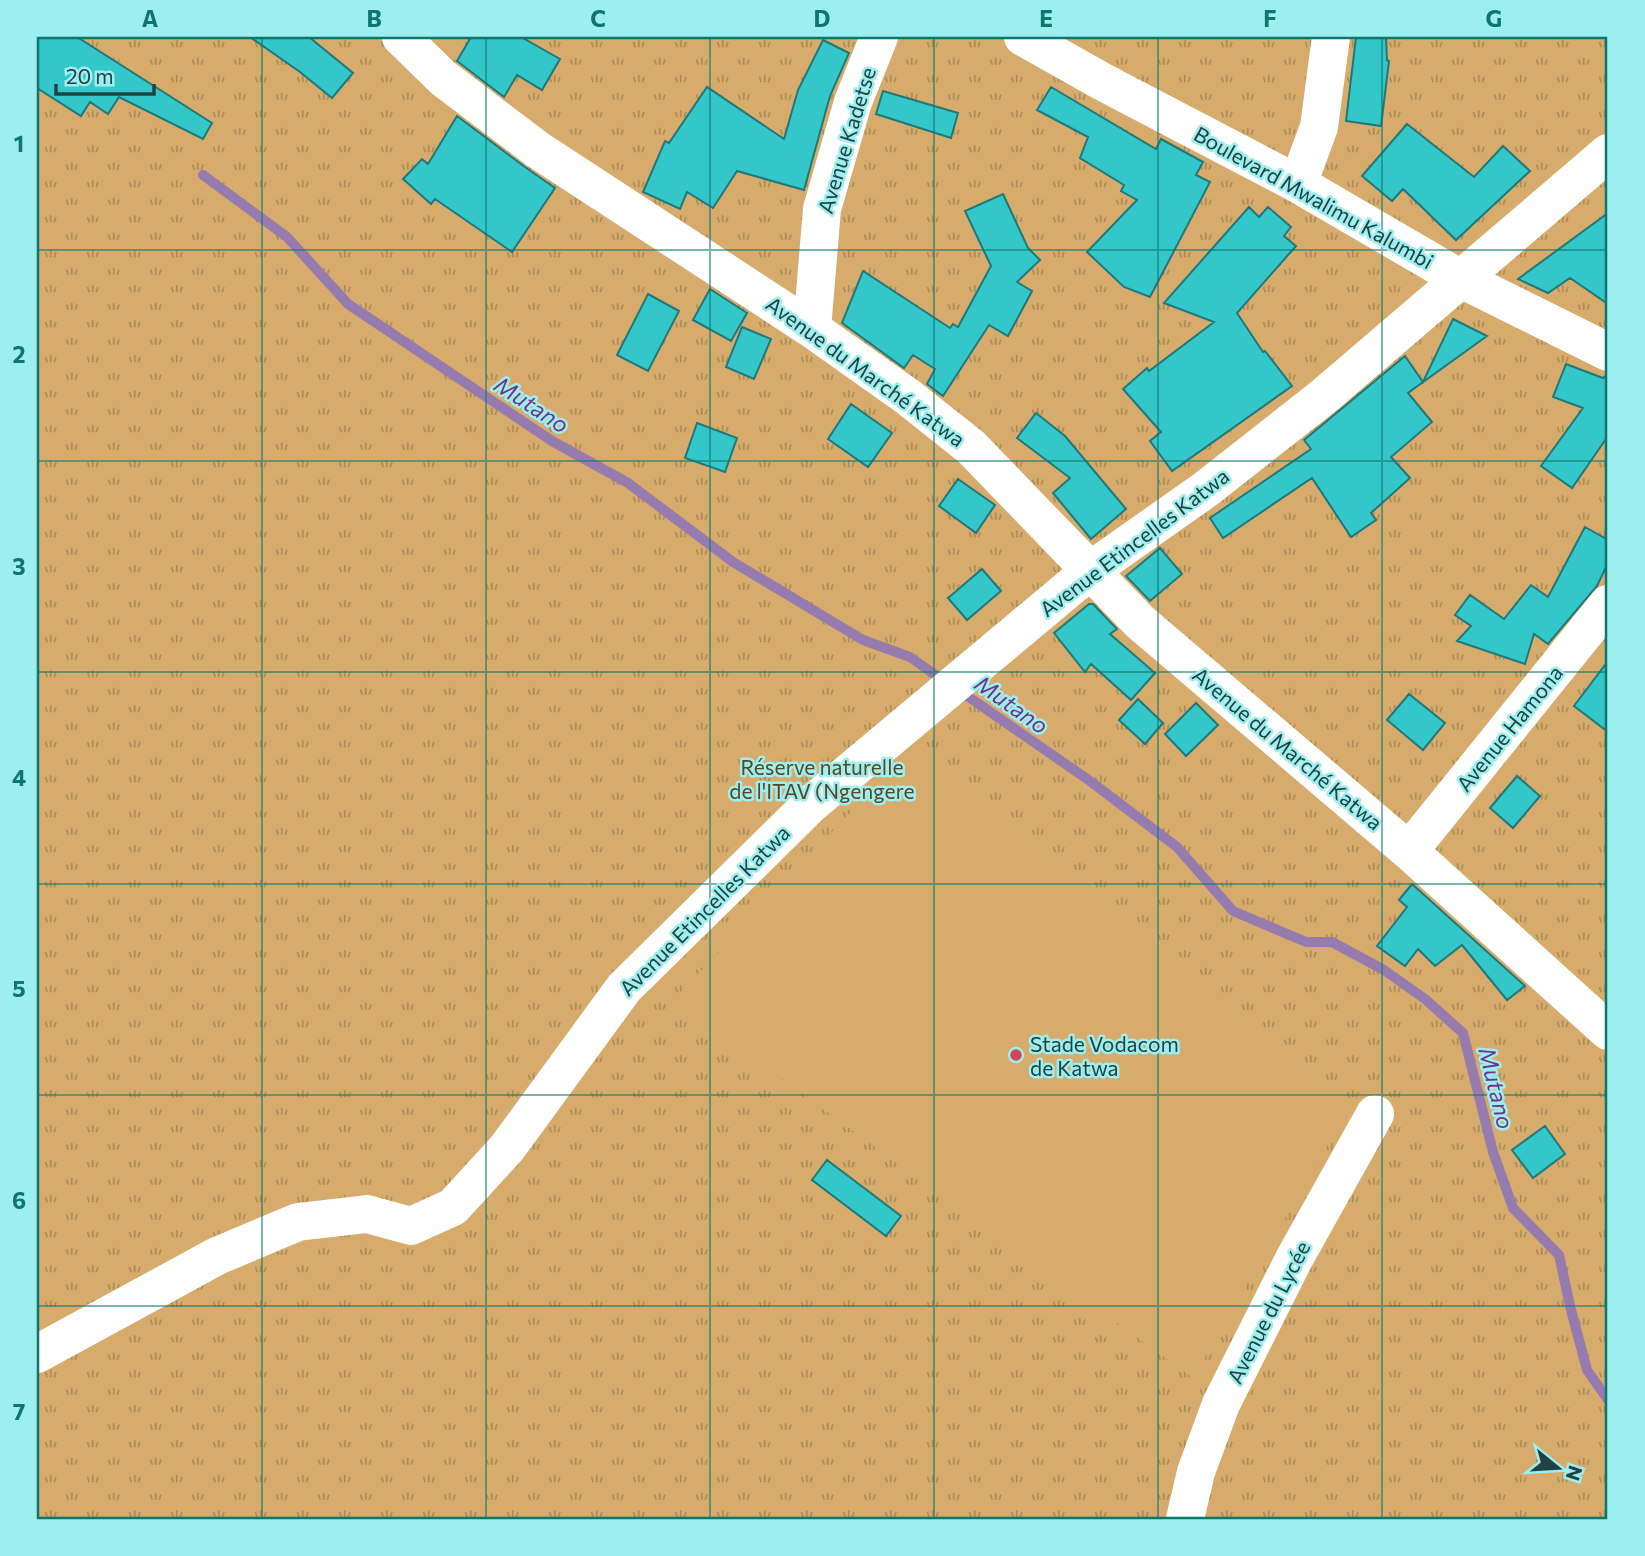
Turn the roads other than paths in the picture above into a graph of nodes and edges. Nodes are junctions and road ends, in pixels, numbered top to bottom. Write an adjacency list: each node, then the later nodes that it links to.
1 (401, 37): 8 (street, Avenue du Marché Katwa)
2 (879, 37): 8 (street, Avenue Kadetse)
3 (1023, 37): 6 (street, Boulevard Mwalimu Kalumbi)
4 (1331, 37): 6 (street)
5 (1608, 153): 7 (street, Avenue Etincelles Katwa)
6 (1298, 184): 7 (street, Boulevard Mwalimu Kalumbi)
7 (1461, 279): 9 (street, Boulevard Mwalimu Kalumbi); 10 (street, Avenue Etincelles Katwa)
8 (812, 329): 10 (street, Avenue du Marché Katwa)
9 (1608, 352)
10 (1091, 570): 12 (street, Avenue du Marché Katwa); 15 (street, Avenue Etincelles Katwa)
11 (1608, 604): 12 (street, Avenue Hamona)
12 (1409, 851): 13 (street, Avenue du Marché Katwa)
13 (1608, 1031)
14 (1375, 1114): 16 (street, Avenue du Lycée)
15 (37, 1354)
16 (1185, 1519)

